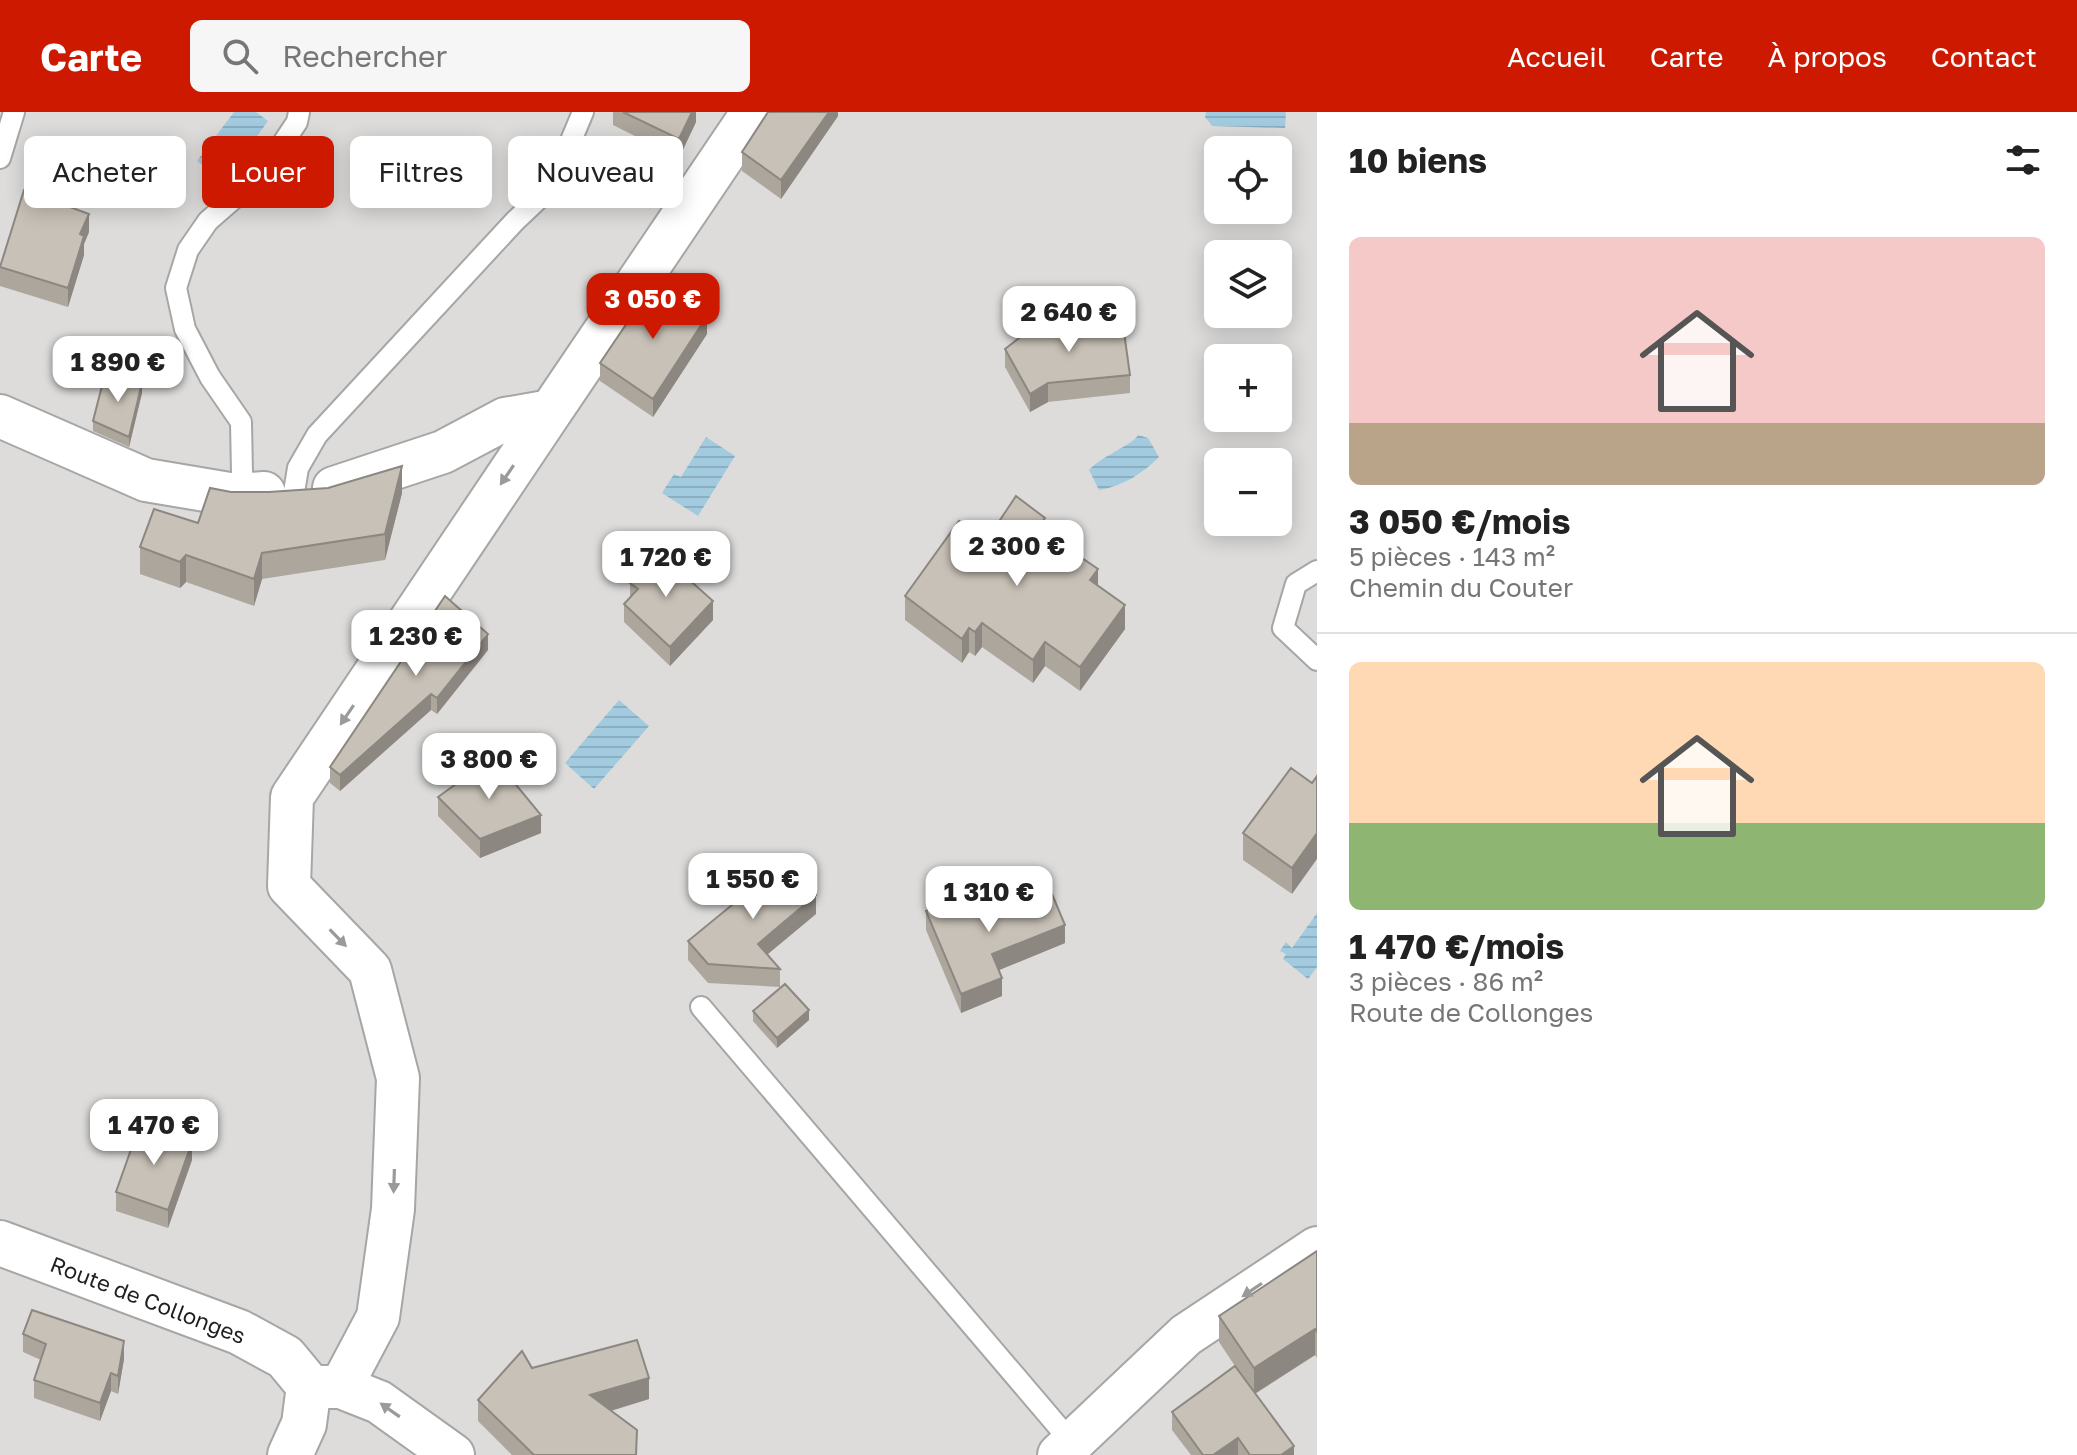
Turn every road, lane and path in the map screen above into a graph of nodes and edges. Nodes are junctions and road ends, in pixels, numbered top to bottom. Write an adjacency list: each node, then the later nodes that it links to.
1 (14, 112): 5 (lane)
2 (299, 112): 9 (lane)
3 (583, 112): 8 (lane)
4 (753, 112): 6 (street)
5 (0, 158)
6 (551, 411): 8 (street); 15 (street, one-way to 15)
7 (0, 416): 9 (street)
8 (294, 492): 9 (street)
9 (235, 495)
10 (1317, 571): 11 (lane)
11 (1317, 660)
12 (701, 1007): 16 (lane)
13 (0, 1243): 15 (street, Route de Collonges)
14 (1317, 1248): 16 (street, one-way to 16)
15 (325, 1387): 17 (street); 18 (street, Route de Collonges, one-way to 15)
16 (1066, 1450)
17 (290, 1455)
18 (453, 1455)

